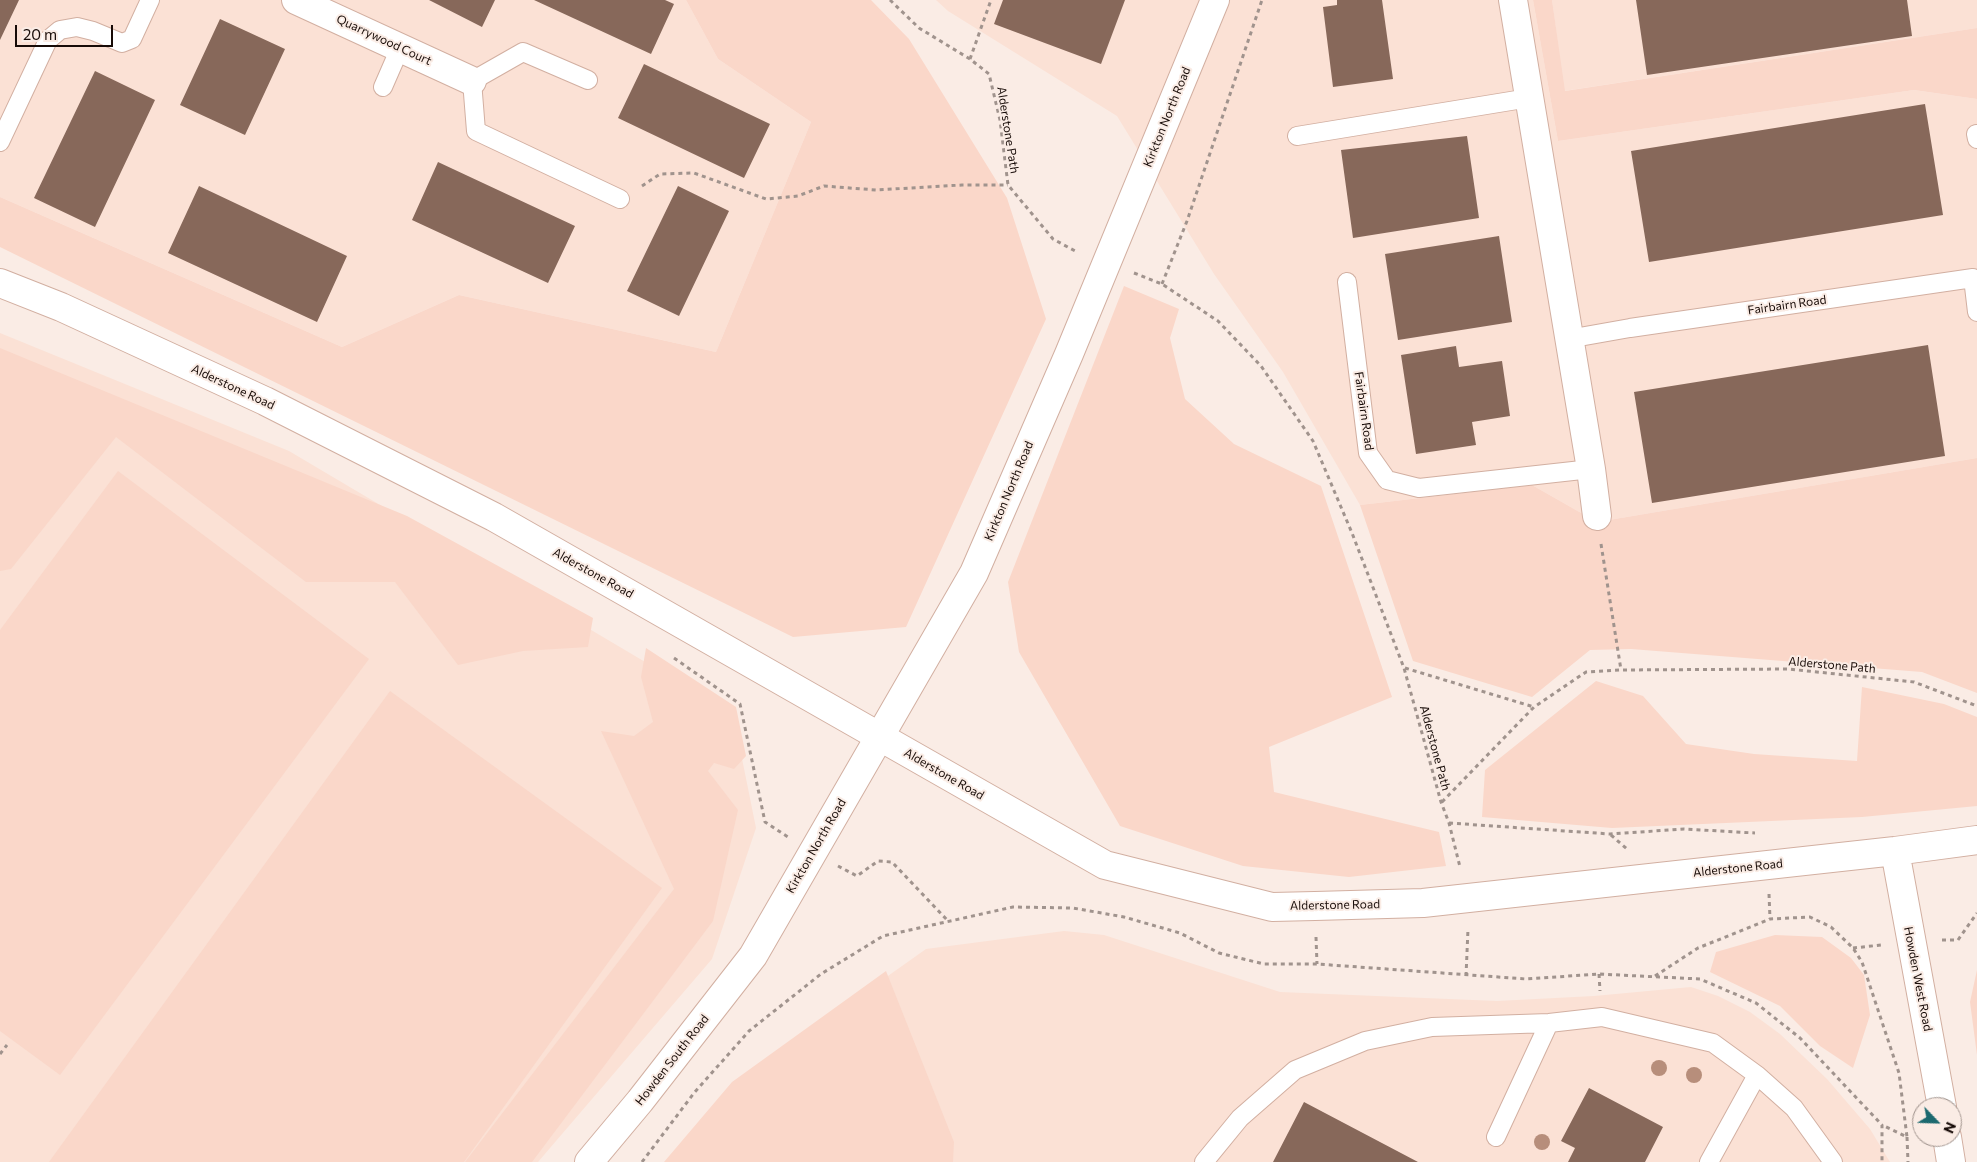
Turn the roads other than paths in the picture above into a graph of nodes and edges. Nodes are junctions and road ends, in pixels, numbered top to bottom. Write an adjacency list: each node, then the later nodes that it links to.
1 (150, 0): 11 (lane)
2 (297, 0): 5 (street, Quarrywood Court)
3 (1215, 0): 20 (street, Kirkton North Road)
4 (1513, 0): 9 (street)
5 (400, 48): 7 (street, Quarrywood Court); 8 (lane)
6 (588, 80): 7 (lane)
7 (472, 81): 12 (lane)
8 (383, 87)
9 (1529, 98): 10 (lane); 17 (street)
10 (1297, 136)
11 (0, 142)
12 (620, 199)
13 (1975, 272): 16 (lane, Fairbairn Road); 17 (lane, Fairbairn Road)
14 (1347, 282): 18 (lane, Fairbairn Road)
15 (0, 283): 20 (street, Alderstone Road)
16 (1977, 312)
17 (1568, 339): 18 (street)
18 (1591, 469): 19 (street)
19 (1597, 516)
20 (879, 737): 22 (street, Alderstone Road); 23 (street, Kirkton North Road)
21 (1977, 840): 22 (street, Alderstone Road)
22 (1895, 851): 26 (street, Howden West Road)
23 (752, 956): 29 (street, Howden South Road)
24 (1548, 1023): 25 (lane); 27 (lane); 30 (lane)
25 (1757, 1075): 31 (lane); 32 (lane)
26 (1940, 1097)
27 (1496, 1137)
28 (1949, 1147): 33 (street)
29 (589, 1162)
30 (1204, 1162)
31 (1710, 1162)
32 (1833, 1162)
33 (1951, 1162)

